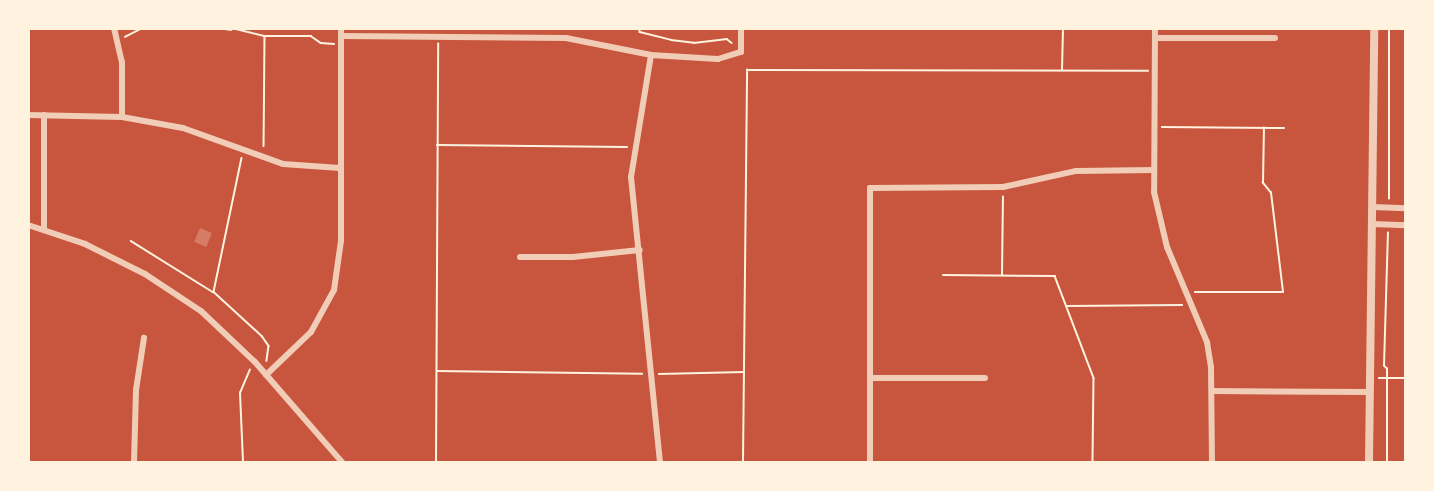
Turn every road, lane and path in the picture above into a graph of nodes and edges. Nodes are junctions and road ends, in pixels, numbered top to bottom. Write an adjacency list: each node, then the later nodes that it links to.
1 (114, 28): 18 (street)
2 (143, 28): 18 (path)
3 (219, 28): 11 (path)
4 (531, 28): 15 (street)
5 (640, 28): 20 (path)
6 (741, 28): 20 (street)
7 (1063, 28): 22 (path)
8 (1155, 28): 16 (street)
9 (1374, 28): 37 (street)
10 (1389, 28): 38 (path)
11 (232, 29): 13 (path)
12 (340, 32): 14 (street); 19 (street)
13 (265, 36): 19 (path); 33 (path)
14 (438, 37): 15 (street); 30 (path)
15 (531, 37): 21 (street)
16 (1155, 38): 17 (street); 23 (street)
17 (1275, 38)
18 (117, 39): 26 (street)
19 (341, 45): 34 (street)
20 (741, 52): 21 (street)
21 (651, 55): 31 (street)
22 (1062, 71): 23 (path); 57 (path)
23 (1154, 71): 27 (street)
24 (28, 115): 25 (street)
25 (44, 116): 26 (street); 44 (street)
26 (122, 117): 32 (street)
27 (1154, 127): 28 (path); 35 (street)
28 (1264, 128): 29 (path); 51 (path)
29 (1284, 128)
30 (436, 144): 31 (path); 56 (path)
31 (634, 148): 46 (street)
32 (245, 149): 33 (street); 50 (path)
33 (264, 156): 34 (street)
34 (340, 168): 59 (street)
35 (1154, 170): 36 (street); 51 (street)
36 (1003, 187): 49 (path); 60 (street)
37 (1372, 207): 38 (street); 40 (street)
38 (1389, 208): 39 (street)
39 (1406, 208)
40 (1372, 224): 41 (street); 62 (street)
41 (1388, 224): 43 (street); 63 (path)
42 (28, 225): 44 (street)
43 (1406, 225)
44 (44, 229): 55 (street)
45 (131, 241): 50 (path)
46 (640, 250): 47 (street); 58 (street)
47 (520, 256)
48 (943, 275): 49 (path)
49 (1002, 275): 53 (path)
50 (214, 292): 59 (path)
51 (1188, 292): 52 (street)
52 (1194, 305): 53 (path); 65 (street)
53 (1066, 306): 74 (path)
54 (144, 338): 67 (street)
55 (255, 362): 59 (street); 68 (path)
56 (436, 370): 58 (path); 70 (path)
57 (744, 372): 58 (path); 72 (path)
58 (651, 374): 71 (street)
59 (266, 375): 69 (street)
60 (870, 378): 61 (street); 73 (street)
61 (985, 378)
62 (1370, 378): 63 (path); 66 (street)
63 (1388, 378): 64 (path); 77 (path)
64 (1406, 378)
65 (1212, 391): 66 (street); 75 (street)
66 (1370, 392): 76 (street)
67 (134, 462)
68 (243, 462)
69 (342, 462)
70 (436, 462)
71 (660, 462)
72 (743, 462)
73 (870, 462)
74 (1093, 462)
75 (1212, 462)
76 (1369, 462)
77 (1387, 462)

